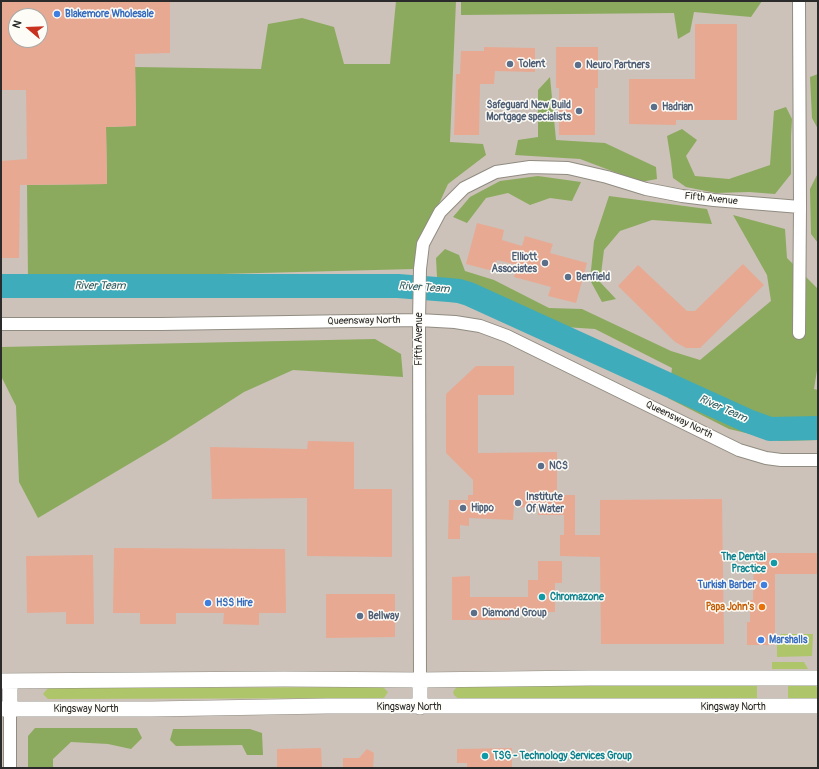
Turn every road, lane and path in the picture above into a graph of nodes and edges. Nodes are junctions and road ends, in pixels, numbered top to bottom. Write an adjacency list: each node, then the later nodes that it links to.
1 (799, 1): 2 (street)
2 (800, 207): 3 (street, Fifth Avenue); 5 (street)
3 (419, 320): 4 (street, Queensway North); 6 (street, Queensway North); 8 (street, Fifth Avenue)
4 (1, 324)
5 (799, 333)
6 (818, 460)
7 (818, 678): 8 (street)
8 (420, 680): 9 (street); 11 (street)
9 (5, 681): 12 (street)
10 (818, 706): 11 (street, Kingsway North)
11 (420, 707): 12 (street, Kingsway North)
12 (6, 709): 13 (street)
13 (10, 768)

